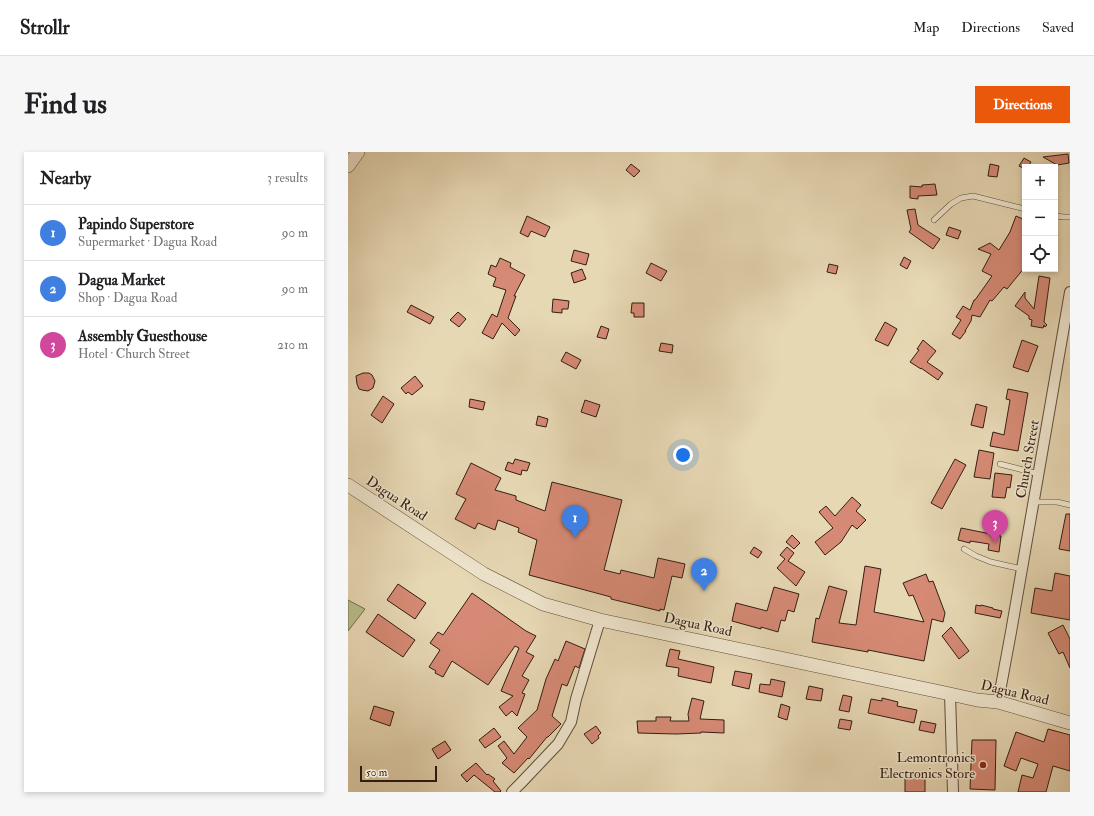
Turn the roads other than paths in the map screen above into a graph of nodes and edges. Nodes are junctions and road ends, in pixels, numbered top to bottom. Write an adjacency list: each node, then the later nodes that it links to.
1 (358, 152): 2 (street)
2 (348, 166)
3 (1022, 208): 6 (lane)
4 (1058, 217): 5 (lane)
5 (1070, 217)
6 (934, 220)
7 (1070, 292): 9 (street, Church Street)
8 (1000, 464): 9 (lane)
9 (1039, 474): 11 (street, Church Street)
10 (348, 485): 15 (street, Dagua Road)
11 (1034, 502): 12 (lane); 14 (street, Church Street)
12 (1070, 505)
13 (964, 549): 14 (lane)
14 (1022, 569): 17 (street, Church Street)
15 (600, 620): 16 (street, Dagua Road); 19 (street)
16 (950, 694): 17 (street, Dagua Road); 20 (street)
17 (998, 702): 18 (street, Dagua Road)
18 (1070, 723)
19 (512, 792)
20 (953, 792)

